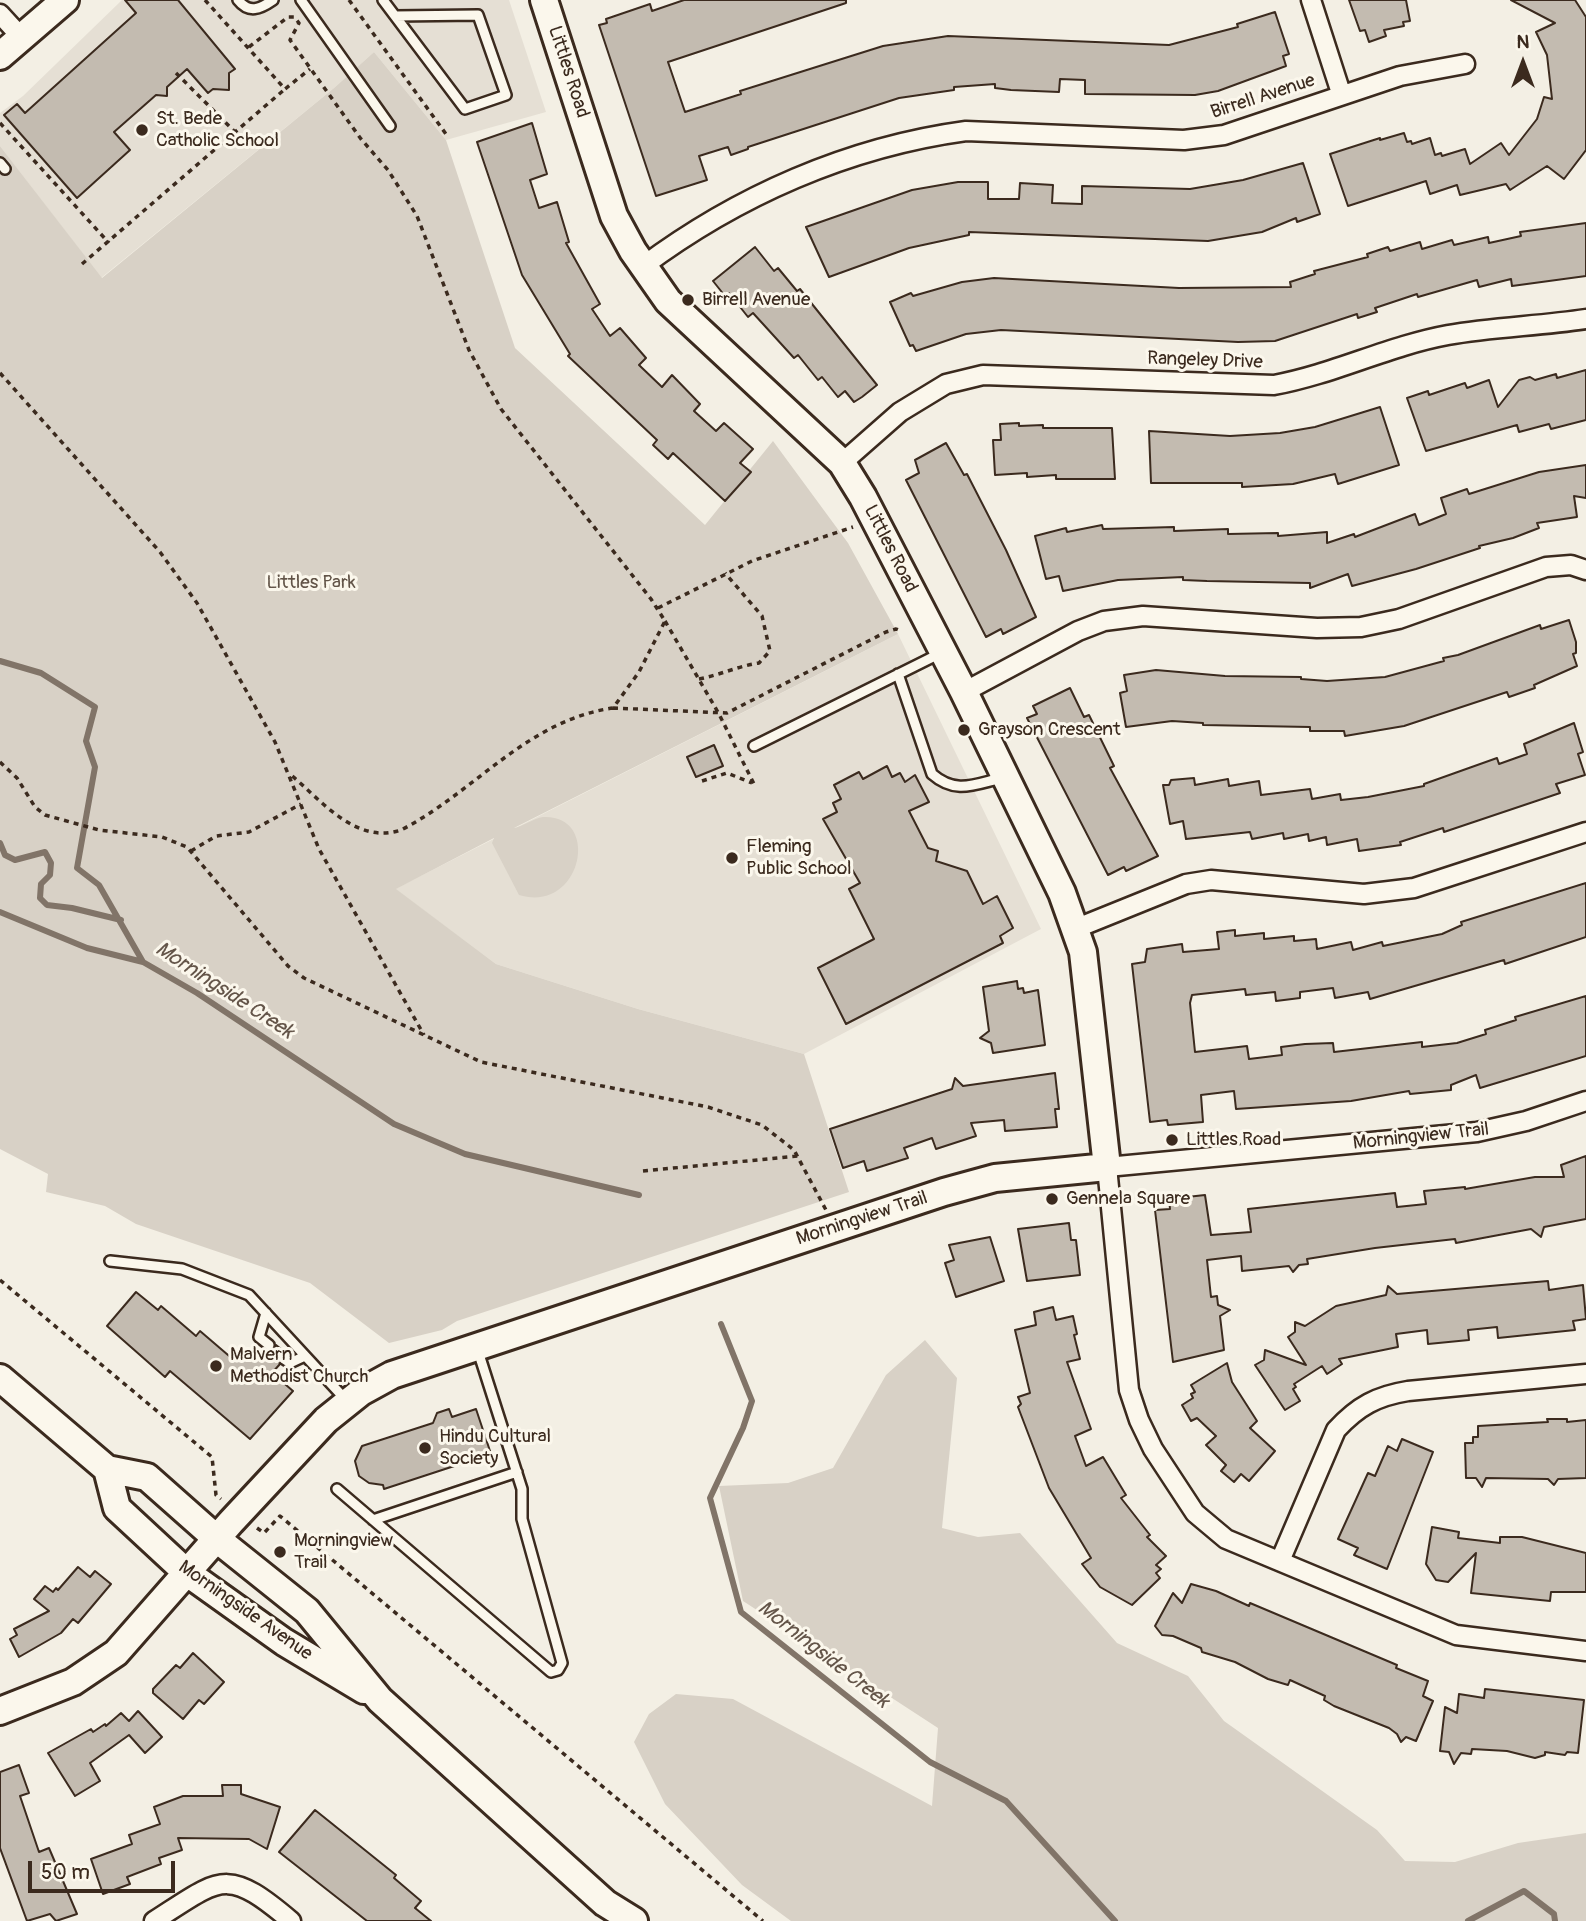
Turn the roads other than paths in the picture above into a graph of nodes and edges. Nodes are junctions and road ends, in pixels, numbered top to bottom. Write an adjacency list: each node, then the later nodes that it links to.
1 (65, 0): 10 (street)
2 (238, 0): 3 (lane)
3 (273, 0)
4 (301, 0): 14 (lane)
5 (383, 0): 9 (lane)
6 (544, 0): 15 (street, Littles Road)
7 (1311, 0): 13 (street)
8 (0, 14): 10 (street)
9 (395, 16): 9 (lane)
10 (22, 38): 11 (street)
11 (0, 56)
12 (1465, 64): 13 (street, Birrell Avenue)
13 (1340, 93): 15 (street, Birrell Avenue)
14 (390, 126)
15 (642, 267): 17 (street, Littles Road)
16 (1586, 319): 17 (street, Rangeley Drive)
17 (842, 463): 19 (street, Littles Road)
18 (1586, 570): 21 (street)
19 (941, 653): 20 (lane); 21 (street, Littles Road)
20 (898, 674): 22 (lane); 23 (lane)
21 (964, 692): 23 (street, Littles Road)
22 (754, 746)
23 (1003, 777): 25 (street, Littles Road)
24 (1586, 832): 25 (street)
25 (1077, 928): 27 (street, Littles Road)
26 (1586, 1101): 27 (street, Morningview Trail)
27 (1107, 1167): 31 (street, Morningview Trail); 42 (street)
28 (110, 1261): 29 (lane)
29 (266, 1313): 30 (lane); 32 (lane)
30 (269, 1345)
31 (477, 1345): 36 (street, Morningview Trail); 38 (lane)
32 (305, 1356): 33 (lane); 36 (lane)
33 (284, 1359)
34 (1586, 1374): 42 (street)
35 (0, 1378): 37 (street, Morningside Avenue)
36 (347, 1402): 41 (street, Morningview Trail)
37 (107, 1469): 41 (street, Morningside Avenue); 43 (street, Morningside Avenue)
38 (517, 1472): 40 (lane); 40 (lane)
39 (337, 1489): 40 (lane)
40 (373, 1520)
41 (217, 1539): 43 (street, Morningview Trail); 45 (street, Morningside Avenue)
42 (1280, 1561): 44 (street)
43 (186, 1572): 45 (street, Morningside Avenue); 46 (street, Morningview Trail)
44 (1586, 1651)
45 (380, 1700): 47 (street, Morningside Avenue)
46 (0, 1711)
47 (610, 1912): 50 (street, Morningside Avenue)
48 (154, 1921): 49 (street)
49 (290, 1921)
50 (634, 1921)

